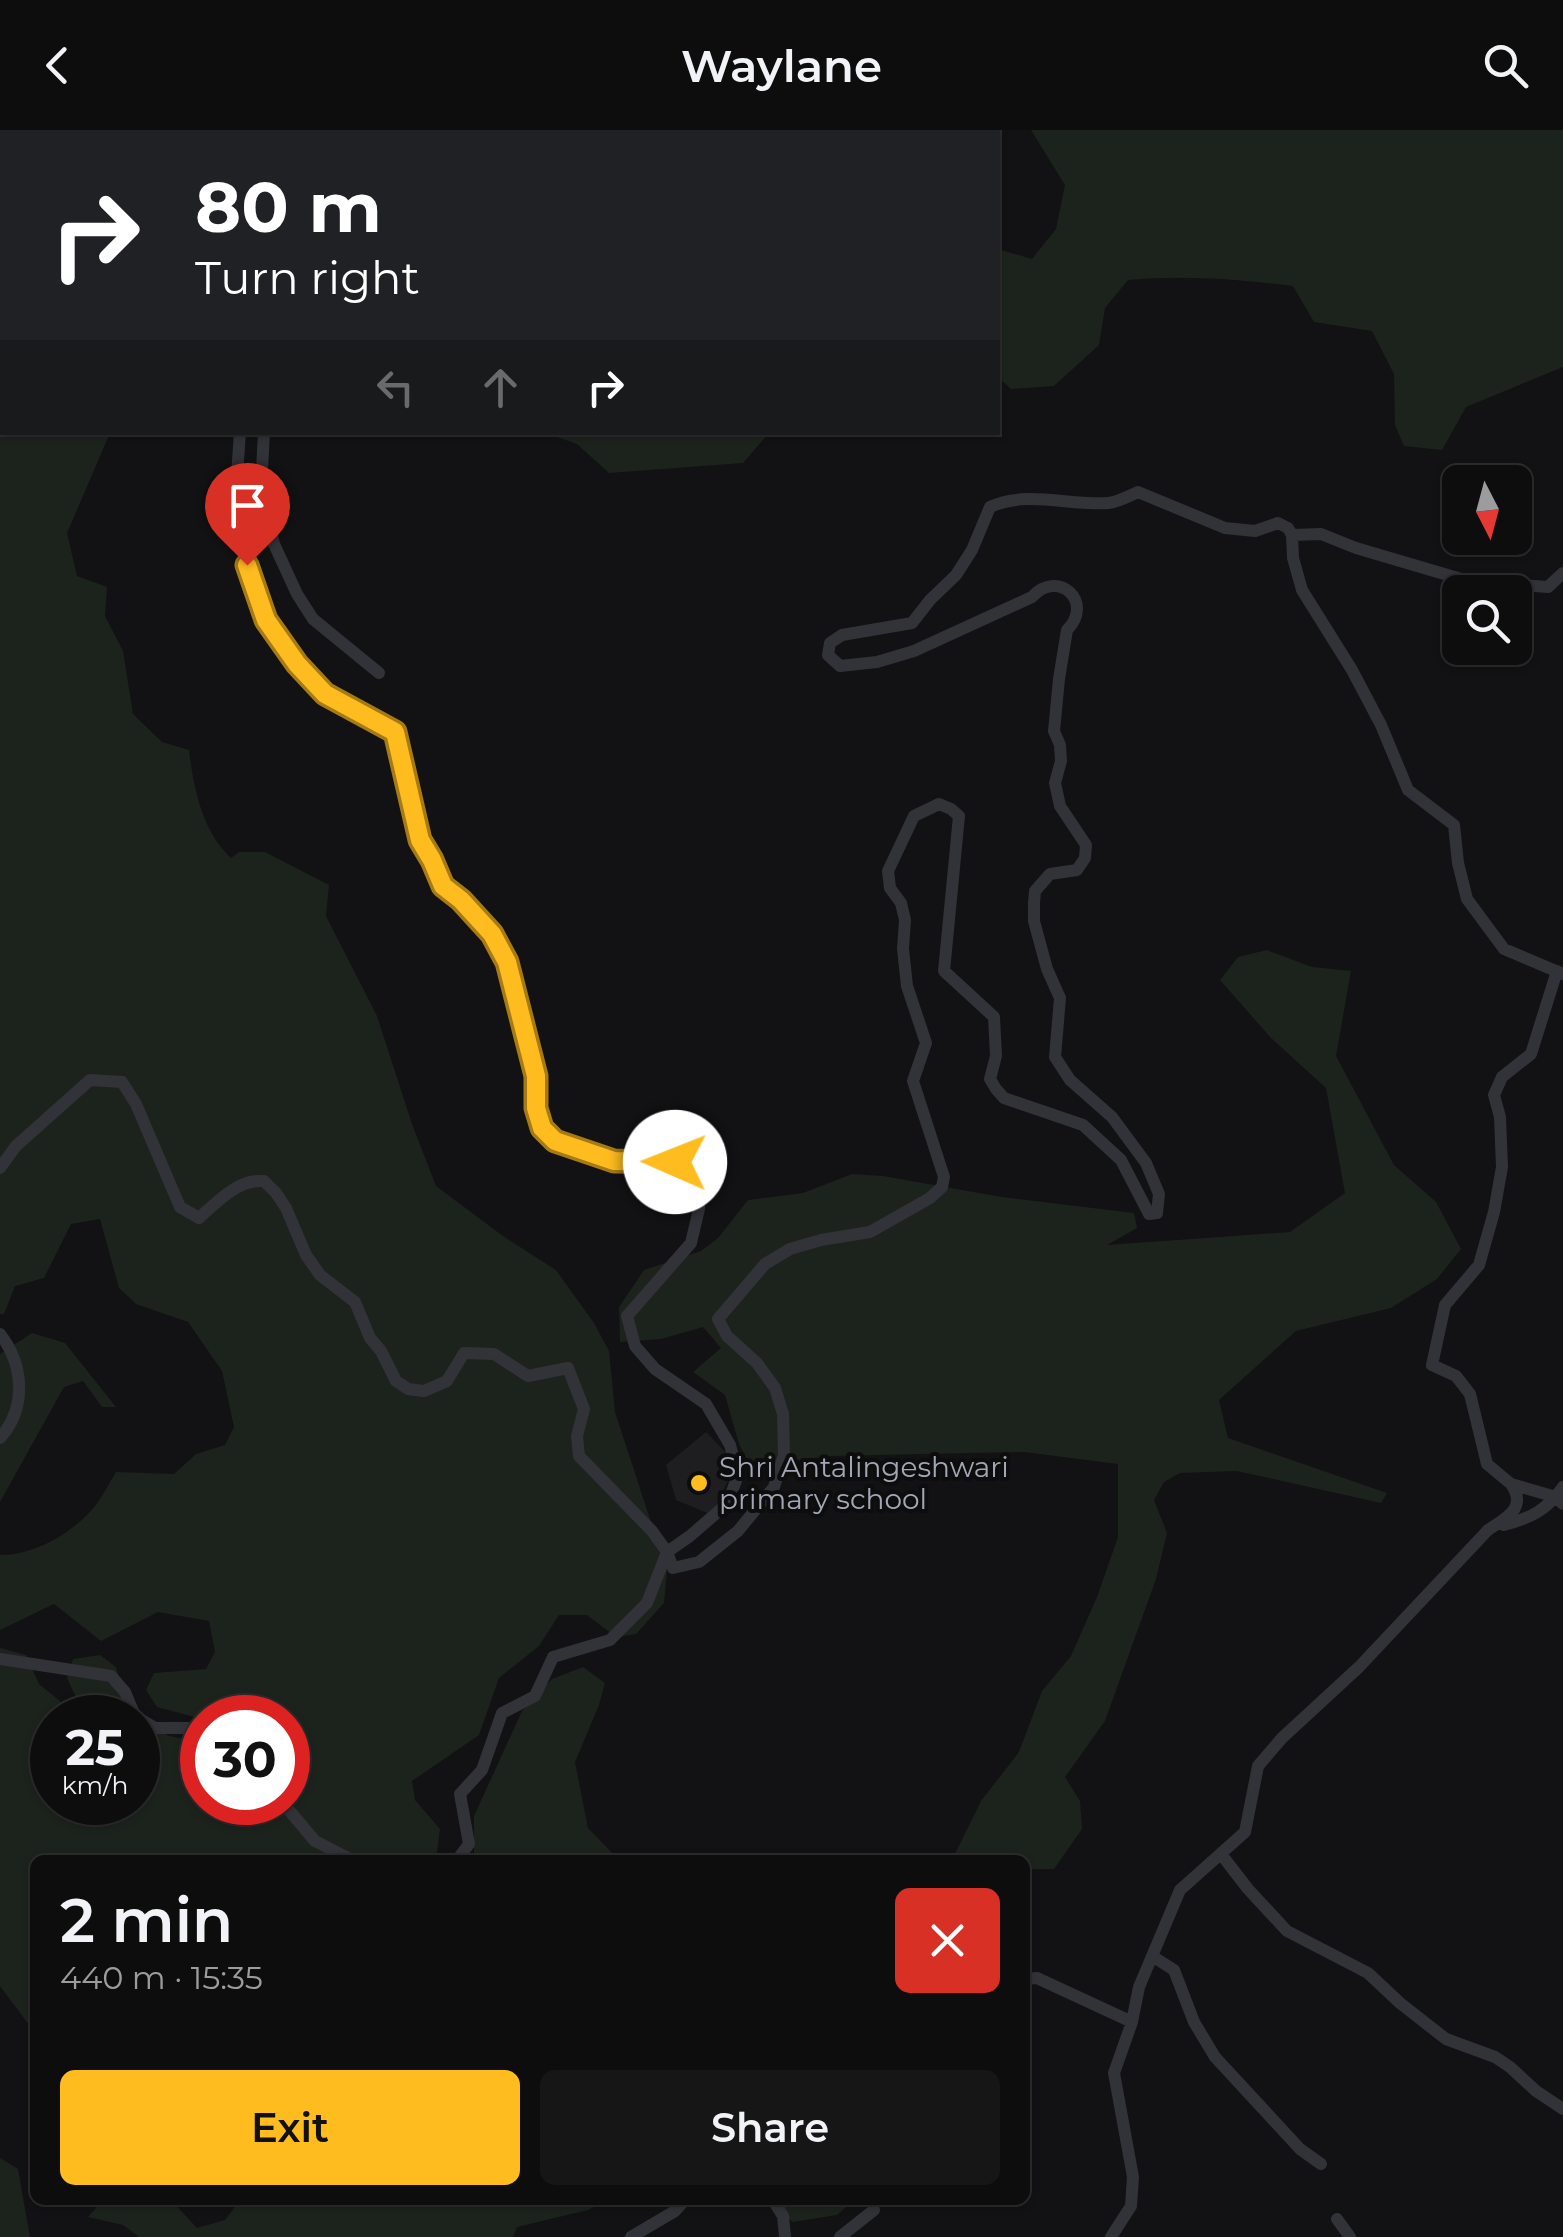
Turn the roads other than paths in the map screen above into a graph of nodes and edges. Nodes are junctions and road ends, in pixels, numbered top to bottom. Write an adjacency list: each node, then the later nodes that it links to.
1 (240, 435): 13 (street)
2 (264, 435): 5 (street)
3 (1292, 535): 4 (street); 6 (street); 13 (street)
4 (1563, 573)
5 (379, 674)
6 (1560, 972): 10 (street)
7 (0, 1168): 13 (street)
8 (0, 1334): 9 (street)
9 (0, 1438)
10 (1510, 1484): 11 (street); 12 (street)
11 (1561, 1496): 12 (street)
12 (1488, 1530): 17 (street)
13 (667, 1552): 19 (street)
14 (0, 1660): 15 (street)
15 (126, 1695)
16 (301, 1825): 18 (street)
17 (1221, 1854): 20 (street); 23 (street)
18 (342, 1855)
19 (461, 1855)
20 (1152, 1956): 22 (street); 24 (street)
21 (1030, 1979): 22 (street)
22 (1132, 2022): 32 (street)
23 (1563, 2109)
24 (1321, 2164)
25 (680, 2205): 29 (street)
26 (776, 2205): 30 (street)
27 (874, 2210): 31 (street)
28 (1337, 2220): 33 (street)
29 (631, 2237)
30 (785, 2237)
31 (840, 2237)
32 (1111, 2237)
33 (1350, 2237)

